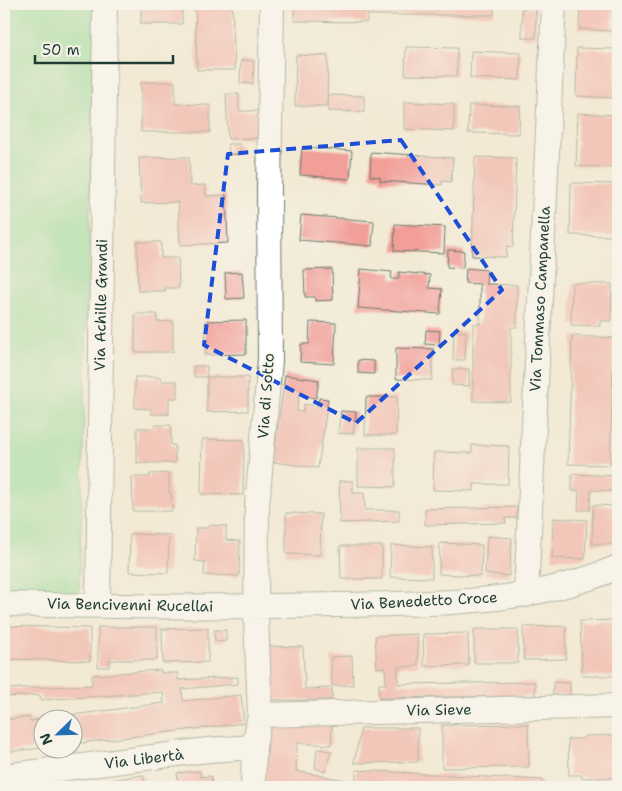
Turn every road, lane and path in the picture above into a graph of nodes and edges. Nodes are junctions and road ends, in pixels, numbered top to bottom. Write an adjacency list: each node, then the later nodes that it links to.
1 (105, 4): 7 (street, Via Achille Grandi)
2 (272, 4): 8 (street, Via di Sotto)
3 (554, 4): 5 (street, Via Tommaso Campanella)
4 (618, 567): 5 (street, Via Benedetto Croce)
5 (526, 595): 8 (street, Via Benedetto Croce)
6 (4, 604): 7 (street, Via Bencivenni Rucellai)
7 (98, 606): 8 (street, Via Bencivenni Rucellai)
8 (256, 606): 10 (street, Via di Sotto)
9 (618, 706): 10 (street, Via Sieve)
10 (260, 715): 11 (street, Via di Sotto)
11 (254, 747): 12 (street, Via Libertà); 13 (street, Via di Sotto)
12 (4, 776)
13 (253, 787)

